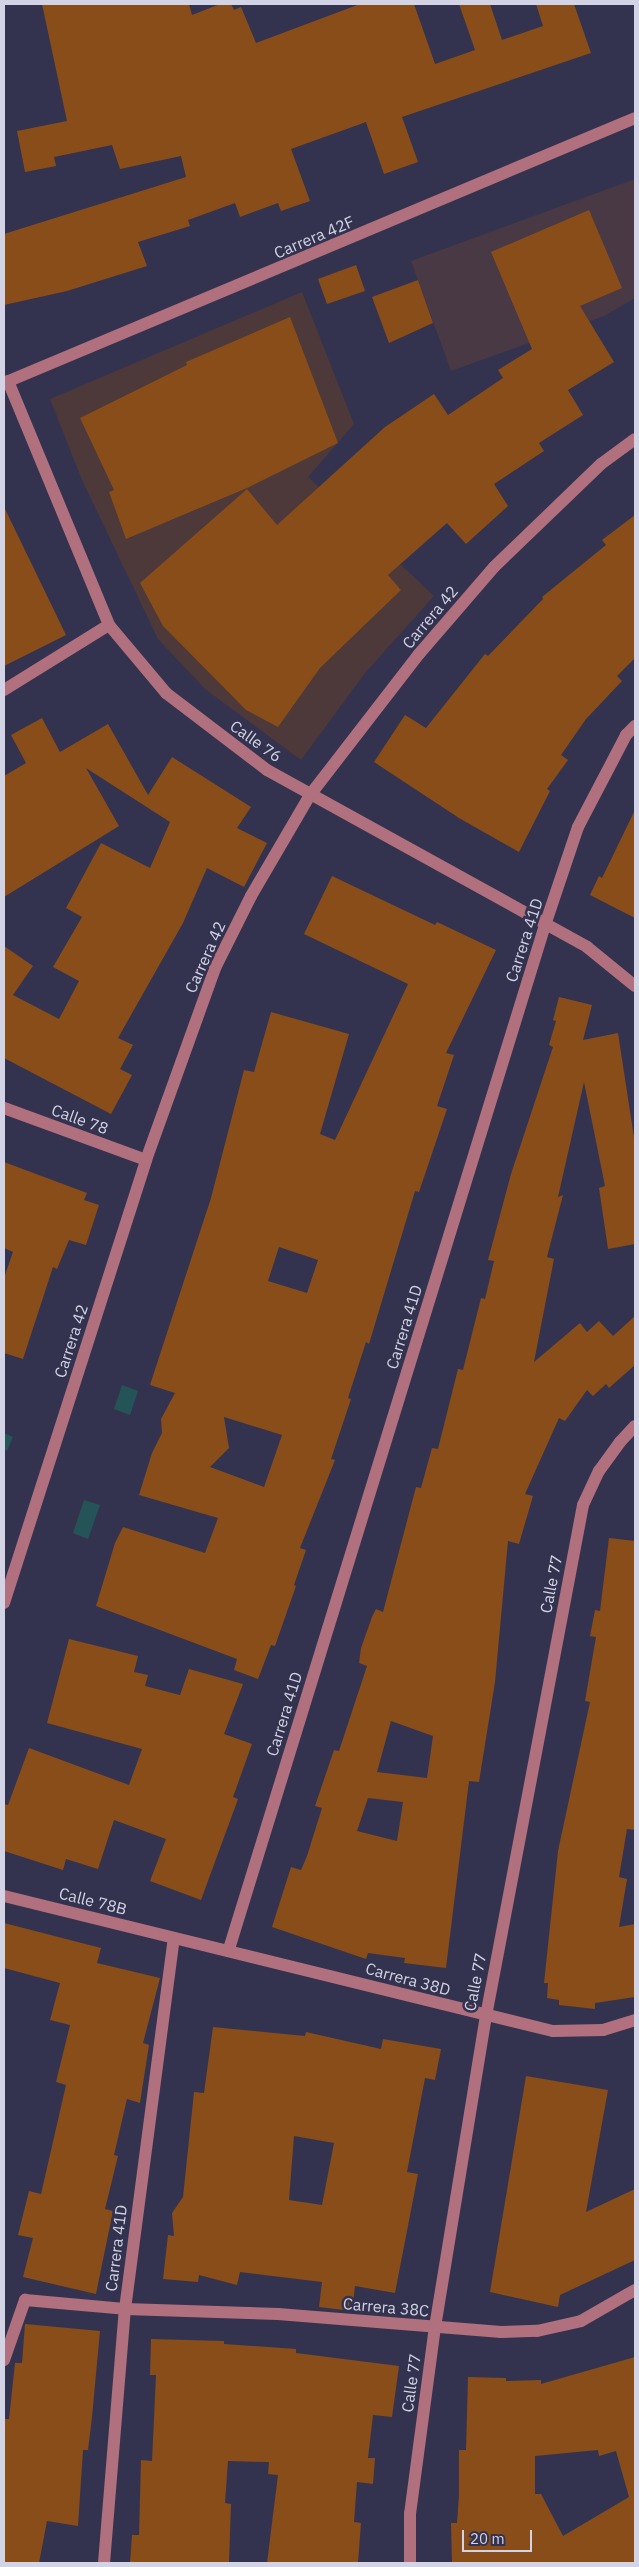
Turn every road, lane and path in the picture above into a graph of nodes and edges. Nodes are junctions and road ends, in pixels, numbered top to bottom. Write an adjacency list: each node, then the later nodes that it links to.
1 (635, 118): 2 (street, Carrera 42F)
2 (6, 382): 4 (street, Calle 76)
3 (635, 439): 7 (street, Carrera 42)
4 (109, 625): 5 (street); 7 (street, Calle 76)
5 (4, 690)
6 (635, 726): 8 (street, Carrera 41D)
7 (310, 795): 8 (street, Calle 76); 11 (street, Carrera 42)
8 (545, 924): 9 (street, Calle 76); 16 (street, Carrera 41D)
9 (635, 986)
10 (4, 1108): 11 (street, Calle 78)
11 (146, 1160): 13 (street, Carrera 42)
12 (635, 1426): 17 (street, Calle 77)
13 (4, 1603)
14 (4, 1896): 15 (street, Calle 78B)
15 (174, 1938): 16 (street, Carrera 38D); 20 (street, Carrera 41D)
16 (229, 1948): 17 (street, Carrera 38D)
17 (486, 2016): 18 (street, Carrera 38D); 21 (street, Calle 77)
18 (635, 2020)
19 (635, 2290): 21 (street, Carrera 38C)
20 (125, 2309): 21 (street, Carrera 38C); 22 (street, Carrera 38C); 23 (street, Carrera 41D)
21 (435, 2327): 24 (street, Calle 77)
22 (4, 2360)
23 (104, 2563)
24 (410, 2563)

